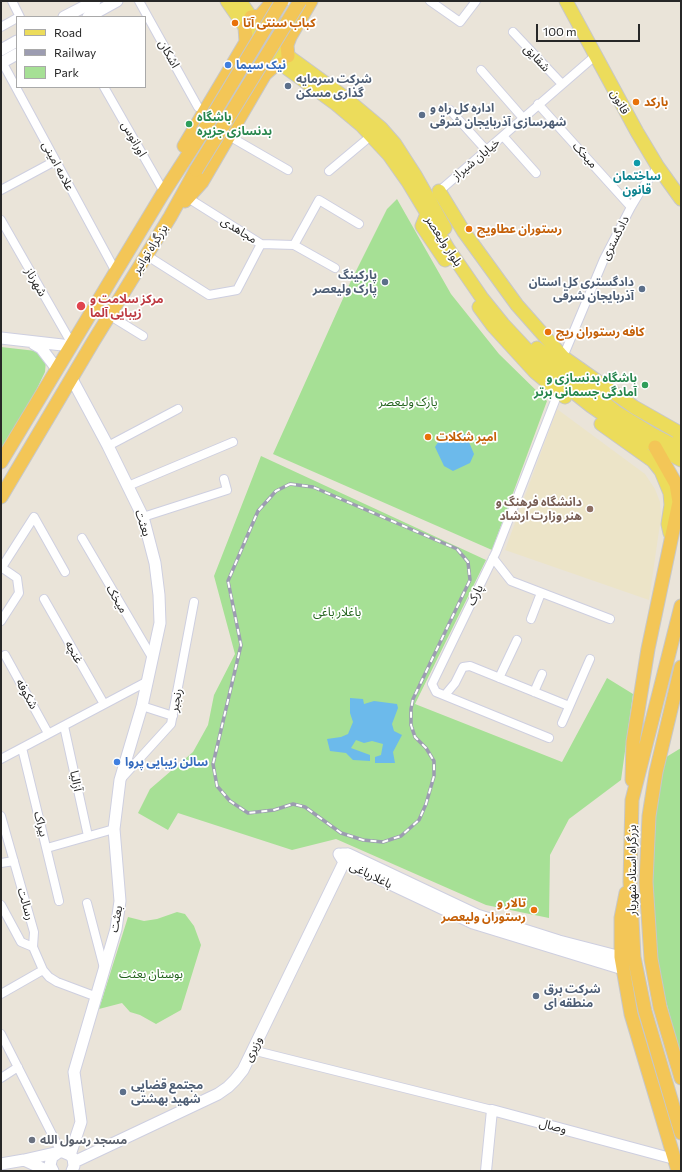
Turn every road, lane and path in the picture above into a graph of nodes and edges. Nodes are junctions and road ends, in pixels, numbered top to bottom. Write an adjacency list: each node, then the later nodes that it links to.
1 (12, 1): 14 (street)
2 (117, 1): 13 (main road)
3 (139, 1): 33 (street, اشکان)
4 (227, 1): 17 (main road, بلوار ولیعصر)
5 (240, 1): 17 (main road, بلوار ولیعصر)
6 (282, 1): 46 (highway, بزرگراه توانیر, bridge)
7 (300, 1): 51 (highway, بزرگراه توانیر, bridge)
8 (311, 1): 19 (highway)
9 (430, 1): 10 (street)
10 (476, 1)
11 (566, 1): 25 (main road, قانون)
12 (269, 5): 17 (highway); 19 (highway)
13 (91, 7): 15 (main road)
14 (19, 16)
15 (67, 16)
16 (16, 19): 18 (street)
17 (248, 22): 24 (highway); 26 (main road, بلوار ولیعصر)
18 (1, 27)
19 (296, 27): 26 (highway)
20 (513, 32): 30 (street, شقایق)
21 (16, 42): 22 (main road)
22 (1, 50)
23 (16, 54): 27 (main road)
24 (238, 56): 29 (highway); 46 (highway)
25 (595, 56): 30 (street, خیابان شیراز); 41 (main road, قانون)
26 (284, 60): 29 (highway); 37 (main road, بلوار ولیعصر); 47 (main road, بلوار ولیعصر)
27 (1, 62): 40 (street, علامه امینی)
28 (481, 70): 35 (street)
29 (266, 74): 36 (highway)
30 (562, 84): 32 (street, خیابان شیراز)
31 (105, 88): 46 (street, اورانوس)
32 (538, 104): 35 (street, خیابان شیراز); 50 (street, میخک)
33 (198, 107)
34 (450, 110): 39 (street)
35 (523, 118): 38 (street, خیابان شیراز)
36 (229, 136): 42 (street); 48 (highway)
37 (372, 136): 43 (street); 67 (main road, بلوار ولیعصر)
38 (503, 136): 39 (street, خیابان شیراز); 44 (street)
39 (486, 150): 47 (street, خیابان شیراز)
40 (55, 161): 45 (street); 58 (street, علامه امینی)
41 (658, 167): 49 (main road, قانون); 50 (street, دادگستری)
42 (288, 170)
43 (329, 172)
44 (536, 173)
45 (1, 190)
46 (166, 190): 58 (highway, بزرگراه توانیر)
47 (434, 195): 64 (main road); 73 (main road, بلوار ولیعصر)
48 (188, 198): 51 (highway); 54 (street, مجاهدی)
49 (681, 199)
50 (631, 207): 64 (street, دادگستری)
51 (170, 217): 56 (highway, بزرگراه توانیر)
52 (1, 220): 63 (street, شهرناز)
53 (359, 224): 55 (street)
54 (261, 244): 55 (street, مجاهدی); 56 (street)
55 (294, 245): 57 (street, مجاهدی)
56 (146, 255): 59 (highway, بزرگراه توانیر)
57 (335, 268)
58 (116, 272): 63 (highway, بزرگراه توانیر)
59 (109, 316): 60 (street); 66 (highway, بزرگراه توانیر)
60 (143, 336)
61 (1, 338): 62 (main road)
62 (31, 342): 63 (main road); 65 (main road)
63 (71, 345): 65 (highway, بزرگراه توانیر)
64 (563, 357): 69 (main road)
65 (57, 368): 75 (highway, بزرگراه توانیر)
66 (72, 379): 71 (main road, بعثت); 78 (highway, بزرگراه توانیر)
67 (560, 388): 72 (main road, بلوار ولیعصر); 82 (main road); 83 (street, پارک)
68 (178, 409): 71 (street)
69 (681, 440)
70 (233, 442): 77 (street)
71 (108, 446): 77 (main road, بعثت)
72 (655, 447): 74 (main road, بلوار ولیعصر); 80 (highway)
73 (681, 449)
74 (681, 460)
75 (1, 462)
76 (224, 479): 79 (street)
77 (128, 486): 79 (main road, بعثت)
78 (1, 498)
79 (143, 516): 95 (main road, بعثت)
80 (678, 518): 82 (highway)
81 (82, 538): 95 (street, میخک)
82 (672, 540): 114 (highway)
83 (493, 558): 86 (street); 102 (street, پارک)
84 (1, 567): 85 (street); 92 (street)
85 (65, 572)
86 (541, 593): 90 (street); 91 (street)
87 (44, 599): 103 (street, غنچه)
88 (194, 602): 106 (street, رنجبر)
89 (681, 606): 114 (highway, بزرگراه استاد شهریار)
90 (531, 619)
91 (610, 619)
92 (1, 621)
93 (517, 640): 99 (street)
94 (5, 656): 109 (street, شکوفه)
95 (153, 659): 100 (main road, بعثت)
96 (590, 659): 105 (street)
97 (681, 667): 136 (highway, بزرگراه استاد شهریار)
98 (542, 674): 101 (street)
99 (500, 678): 101 (street); 102 (street)
100 (148, 681): 103 (street); 104 (main road, بعثت)
101 (534, 692): 105 (street)
102 (445, 696): 110 (street, پارک)
103 (104, 704): 108 (street)
104 (142, 706): 106 (street); 113 (main road, بعثت)
105 (570, 706): 107 (street)
106 (173, 716): 113 (street, رنجبر)
107 (562, 723)
108 (64, 726): 109 (street); 117 (street, آزالیا)
109 (48, 733): 111 (street)
110 (549, 738)
111 (22, 748): 112 (street); 118 (street, بیراک)
112 (1, 759)
113 (120, 780): 116 (main road, بعثت)
114 (632, 800): 122 (highway, بزرگراه استاد شهریار)
115 (1, 816): 120 (street, رسالت)
116 (114, 829): 117 (street); 129 (main road, بعثت)
117 (88, 836): 118 (street)
118 (47, 848): 123 (street, بیراک)
119 (346, 858): 127 (main road, باغلارباغی); 133 (main road, وزیری)
120 (14, 861): 121 (street); 126 (street, رسالت)
121 (1, 864)
122 (630, 882): 127 (highway); 138 (highway, بزرگراه استاد شهریار)
123 (59, 901)
124 (87, 903): 129 (street)
125 (1, 905): 126 (street)
126 (33, 946): 128 (street)
127 (622, 963): 142 (highway)
128 (43, 970): 130 (street); 131 (street)
129 (104, 970): 131 (main road, بعثت)
130 (1, 994)
131 (97, 997): 139 (main road, بعثت)
132 (1, 1034): 134 (street)
133 (252, 1050): 137 (street); 139 (main road, وزیری)
134 (18, 1067): 135 (street); 139 (street)
135 (1, 1078)
136 (681, 1078)
137 (492, 1110): 142 (street, وصال); 145 (street)
138 (681, 1133)
139 (67, 1158): 140 (main road, وزیری); 144 (main road, بعثت)
140 (24, 1160): 141 (main road, وزیری); 143 (main road)
141 (1, 1163)
142 (676, 1165)
143 (48, 1171)
144 (53, 1171)
145 (486, 1171)

